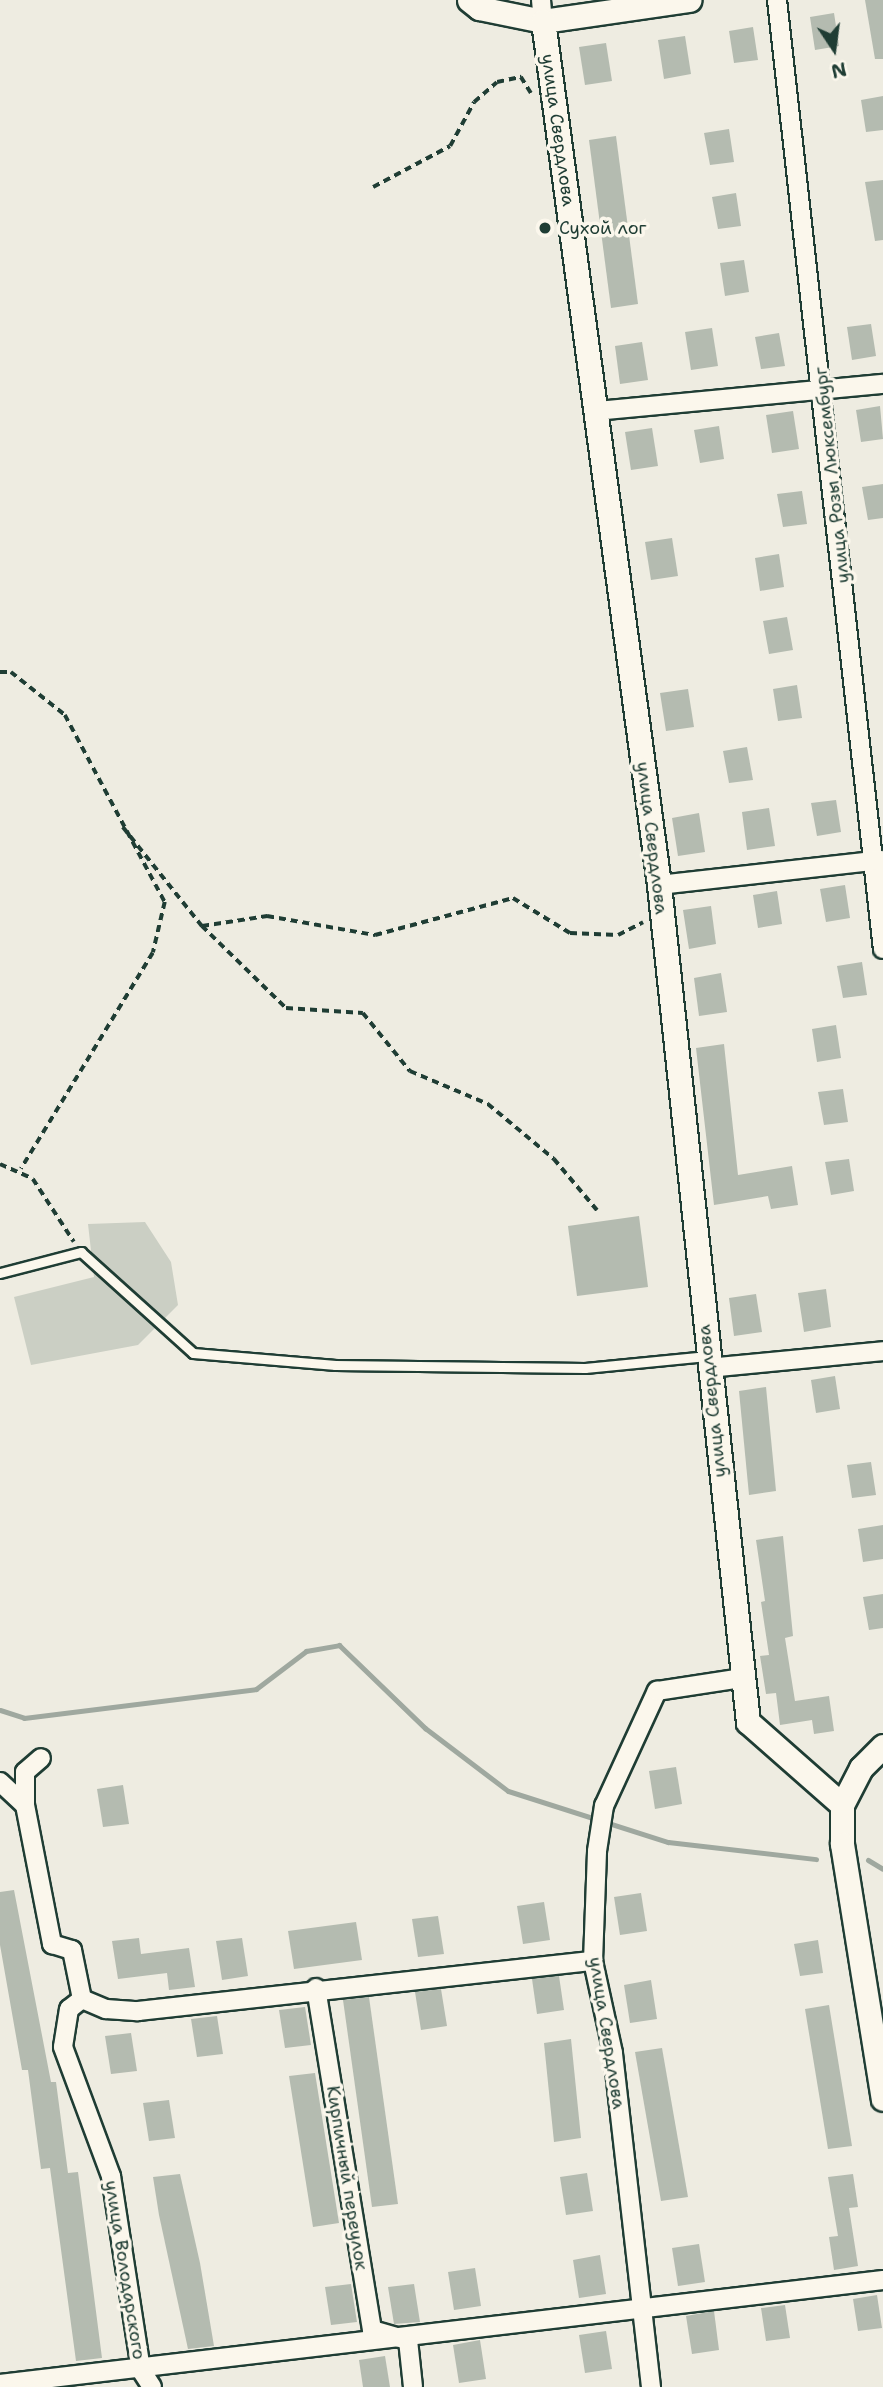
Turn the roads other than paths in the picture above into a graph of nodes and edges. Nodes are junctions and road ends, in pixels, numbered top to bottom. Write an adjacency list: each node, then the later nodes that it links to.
1 (469, 0): 4 (street)
2 (689, 0): 4 (street)
3 (777, 0): 6 (street, улица Розы Люксембург)
4 (542, 11): 7 (street, улица Свердлова)
5 (883, 384): 6 (street)
6 (824, 392): 7 (street); 8 (street, улица Розы Люксембург)
7 (596, 411): 9 (street, улица Свердлова)
8 (877, 860): 9 (street); 10 (street, улица Розы Люксембург)
9 (659, 885): 13 (street, улица Свердлова)
10 (883, 950)
11 (0, 1273): 13 (lane)
12 (883, 1351): 13 (street)
13 (708, 1362): 14 (street, улица Свердлова)
14 (741, 1678): 19 (street, улица Свердлова); 20 (street, улица Свердлова)
15 (883, 1746): 19 (street)
16 (41, 1758): 18 (street)
17 (0, 1782): 18 (street)
18 (25, 1805): 22 (street)
19 (842, 1805): 23 (street)
20 (593, 1961): 21 (street); 25 (street, улица Свердлова)
21 (316, 1988): 22 (street); 26 (street, Кирпичный переулок)
22 (82, 1998): 27 (street, улица Володарского)
23 (883, 2099)
24 (883, 2280): 25 (street)
25 (640, 2305): 26 (street); 31 (street, улица Свердлова)
26 (408, 2340): 27 (street); 30 (street)
27 (141, 2370): 28 (street); 29 (street, улица Володарского)
28 (0, 2384)
29 (152, 2387)
30 (413, 2387)
31 (651, 2387)

